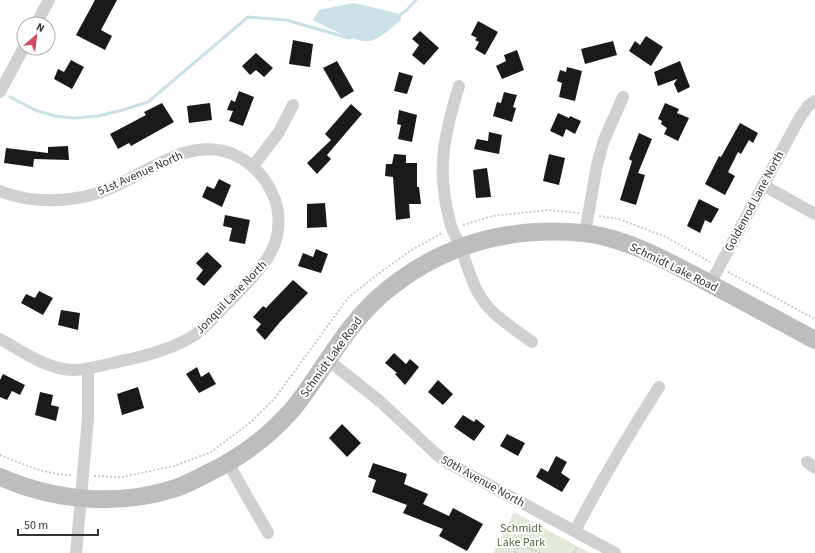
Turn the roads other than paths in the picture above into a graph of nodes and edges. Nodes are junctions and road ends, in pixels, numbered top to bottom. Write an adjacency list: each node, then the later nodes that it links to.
1 (49, 0): 2 (street)
2 (40, 16)
3 (19, 56): 5 (street)
4 (459, 86): 14 (street)
5 (0, 92)
6 (623, 97): 13 (street)
7 (815, 101): 10 (street, Goldenrod Lane North)
8 (293, 105): 9 (street)
9 (253, 166): 11 (street, 51st Avenue North); 20 (street, Jonquil Lane North)
10 (763, 185): 12 (street); 15 (street, Goldenrod Lane North)
11 (0, 191)
12 (815, 214)
13 (585, 233): 14 (street, Schmidt Lake Road); 15 (street, Schmidt Lake Road)
14 (461, 248): 18 (street); 19 (street, Schmidt Lake Road)
15 (710, 284): 17 (street, Schmidt Lake Road)
16 (0, 339): 20 (street)
17 (815, 340)
18 (532, 342)
19 (328, 360): 22 (street, Schmidt Lake Road); 25 (street, 50th Avenue North)
20 (88, 368): 24 (street)
21 (659, 387): 25 (street)
22 (228, 463): 24 (street, Schmidt Lake Road); 26 (street)
23 (0, 477): 24 (street, Schmidt Lake Road)
24 (81, 499): 27 (street)
25 (574, 531): 28 (street, 50th Avenue North)
26 (268, 533)
27 (76, 553)
28 (615, 553)

